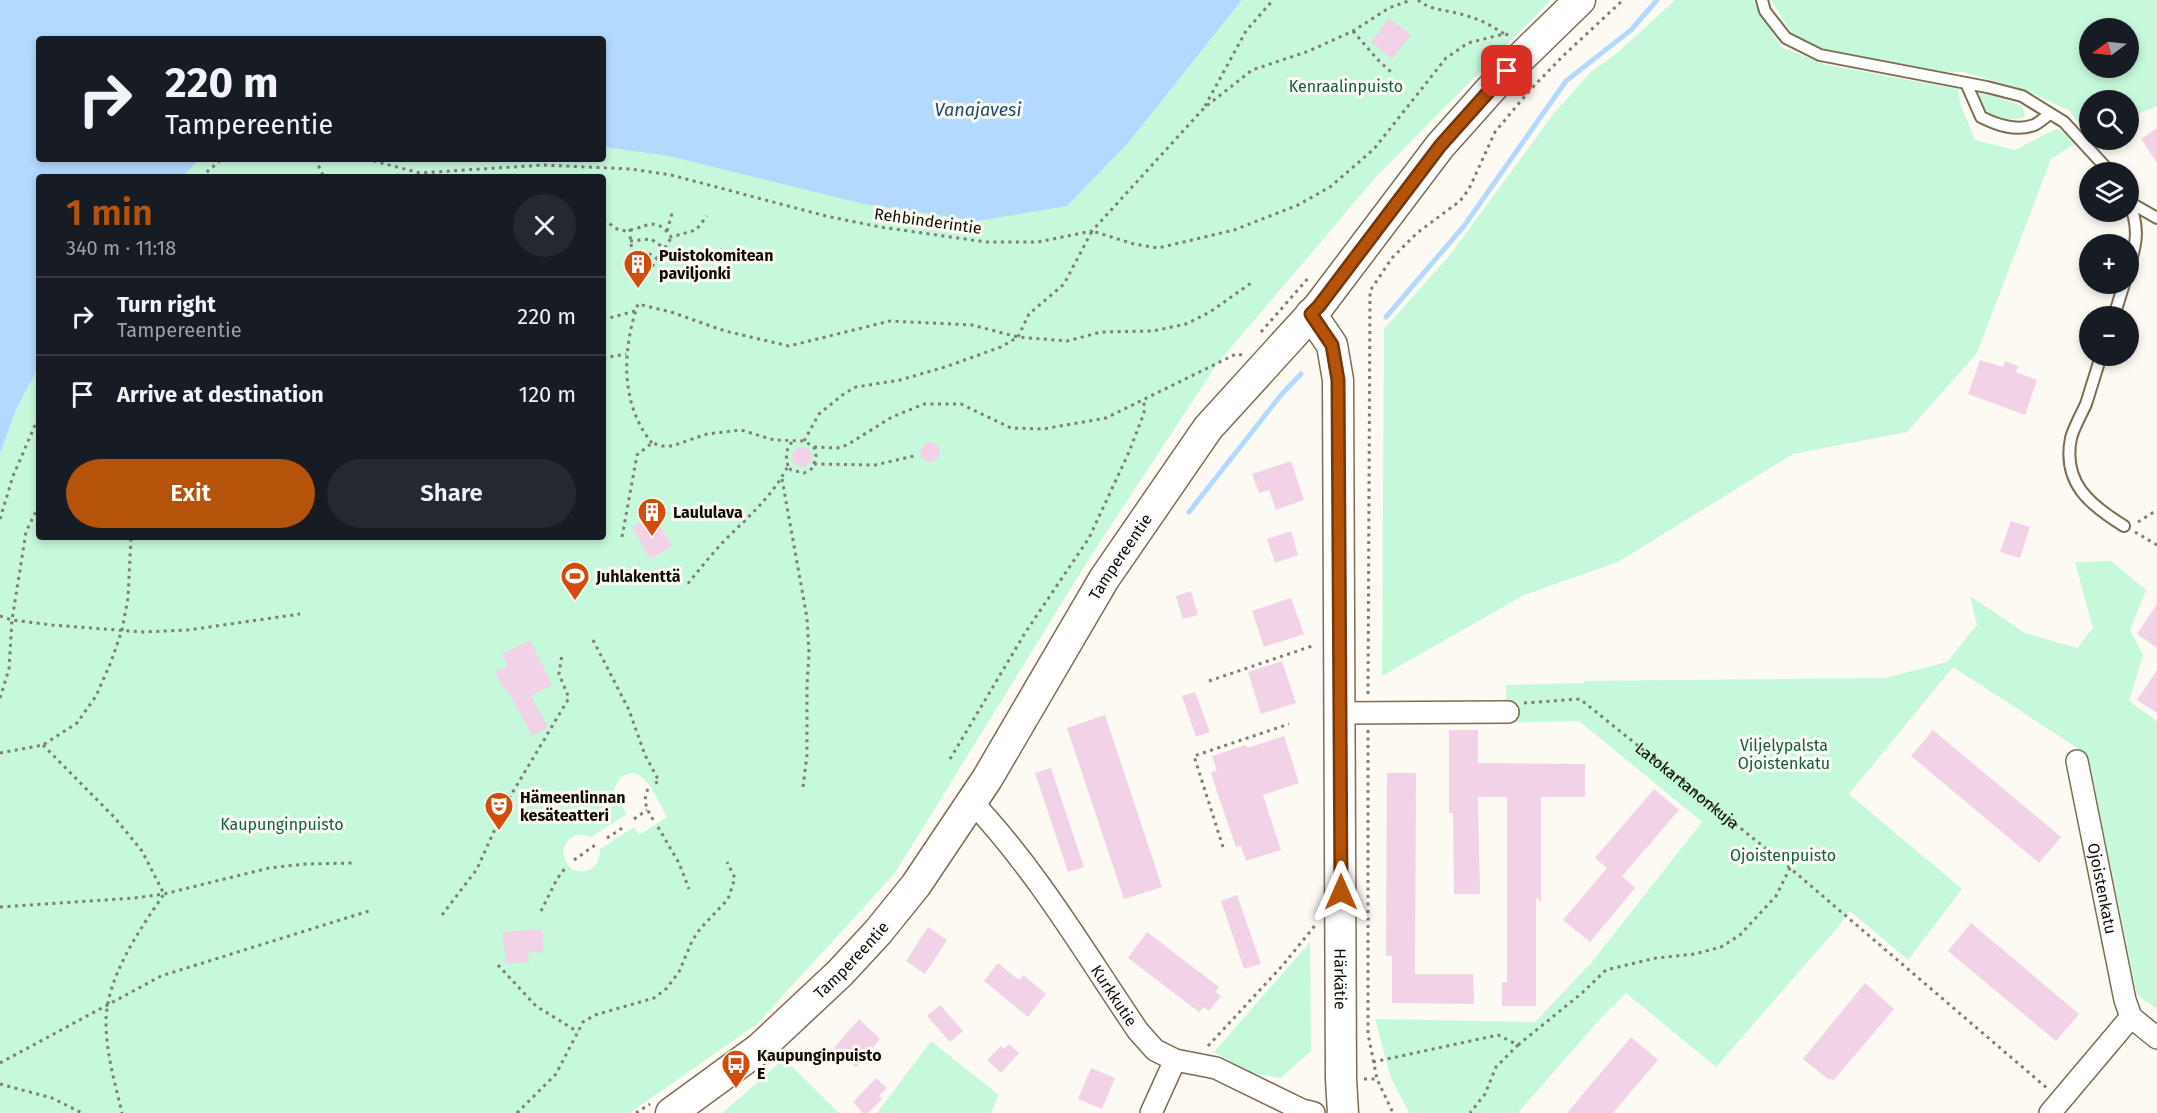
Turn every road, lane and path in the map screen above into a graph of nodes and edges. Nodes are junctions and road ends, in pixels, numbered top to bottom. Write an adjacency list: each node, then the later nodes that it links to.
1 (1273, 0): 12 (path)
2 (1411, 0): 7 (path)
3 (1418, 0): 8 (path)
4 (1580, 0): 36 (main road, Tampereentie)
5 (1623, 0): 72 (path)
6 (1762, 0): 11 (lane)
7 (1353, 30): 10 (path); 12 (path)
8 (1504, 34): 9 (path); 25 (path)
9 (1515, 36)
10 (1391, 72)
11 (1966, 83): 13 (lane); 13 (lane)
12 (1204, 108): 25 (path)
13 (2050, 114): 16 (lane)
14 (218, 162): 17 (path)
15 (378, 162): 25 (path, Rehbinderintie)
16 (2101, 162)
17 (204, 174)
18 (2139, 207): 21 (lane)
19 (673, 210): 24 (path)
20 (707, 216): 26 (path)
21 (2157, 218)
22 (606, 222): 23 (path)
23 (630, 229): 24 (path); 27 (path)
24 (667, 231): 26 (path)
25 (1092, 231): 39 (path)
26 (671, 237): 28 (path)
27 (630, 241): 28 (path); 29 (path)
28 (665, 248): 30 (path)
29 (634, 254): 30 (path); 32 (path)
30 (658, 259): 32 (path)
31 (1316, 269): 38 (path)
32 (645, 270): 33 (path)
33 (643, 276)
34 (1251, 283): 39 (path)
35 (635, 311): 37 (path); 39 (path); 41 (path)
36 (1311, 314): 66 (main road, Härkätie); 81 (main road, Tampereentie)
37 (606, 318)
38 (1259, 333)
39 (1018, 337): 47 (path)
40 (1249, 348): 44 (path)
41 (626, 354): 42 (path); 48 (path)
42 (606, 357)
43 (2098, 366): 57 (lane)
44 (1144, 399): 49 (path); 76 (path)
45 (36, 423): 56 (path)
46 (794, 440): 47 (path); 48 (path); 52 (path)
47 (804, 441): 49 (path)
48 (652, 443): 58 (path)
49 (813, 447): 51 (path)
50 (914, 456): 51 (path)
51 (814, 464): 52 (path)
52 (788, 466): 53 (path)
53 (782, 477): 61 (path); 79 (path)
54 (2157, 510): 57 (path)
55 (36, 511): 64 (path)
56 (0, 519)
57 (2124, 526): 60 (path)
58 (622, 537)
59 (131, 540): 65 (path)
60 (2157, 545)
61 (686, 586)
62 (300, 614): 65 (path)
63 (0, 616): 64 (path)
64 (12, 620): 65 (path); 70 (path)
65 (122, 630): 74 (path)
66 (1340, 636): 69 (path); 72 (main road, Härkätie)
67 (593, 640): 78 (path)
68 (562, 654): 100 (path)
69 (1209, 681)
70 (0, 698)
71 (1508, 712): 72 (street); 94 (path, Latokartanonkuja)
72 (1354, 713): 109 (path); 121 (main road, Härkätie)
73 (1289, 724): 89 (path)
74 (43, 745): 75 (path); 96 (path)
75 (0, 753)
76 (950, 759)
77 (2077, 761): 104 (street, Ojoistenkatu)
78 (654, 784)
79 (803, 787)
80 (648, 789): 82 (path)
81 (971, 801): 108 (street, Kurkkutie); 113 (main road, Tampereentie)
82 (647, 810): 83 (path); 84 (path)
83 (634, 819)
84 (654, 821)
85 (624, 827): 87 (path)
86 (658, 827): 95 (path)
87 (607, 838)
88 (598, 843): 90 (path)
89 (1223, 847)
90 (574, 860)
91 (728, 862): 105 (path)
92 (354, 863): 96 (path)
93 (566, 867): 99 (path)
94 (1790, 868): 107 (path); 114 (path, Latokartanonkuja)
95 (689, 889)
96 (164, 894): 97 (path); 103 (path)
97 (0, 907)
98 (372, 910): 103 (path)
99 (541, 911)
100 (442, 915)
101 (1321, 917): 111 (path)
102 (498, 965): 105 (path)
103 (109, 1004): 110 (path); 116 (path)
104 (2131, 1017): 106 (street); 114 (street)
105 (578, 1032): 117 (path)
106 (2157, 1038)
107 (1518, 1045): 109 (path); 123 (path)
108 (1175, 1059): 111 (street, Kurkkutie); 119 (street)
109 (1373, 1062): 122 (path)
110 (0, 1063)
111 (1196, 1064): 120 (street, Kurkkutie)
112 (0, 1084): 115 (path)
113 (663, 1106): 118 (path)
114 (2055, 1106)
115 (82, 1113)
116 (122, 1113)
117 (517, 1113)
118 (636, 1113)
119 (1151, 1113)
120 (1314, 1113)
121 (1343, 1113)
122 (1393, 1113)
123 (1470, 1113)

